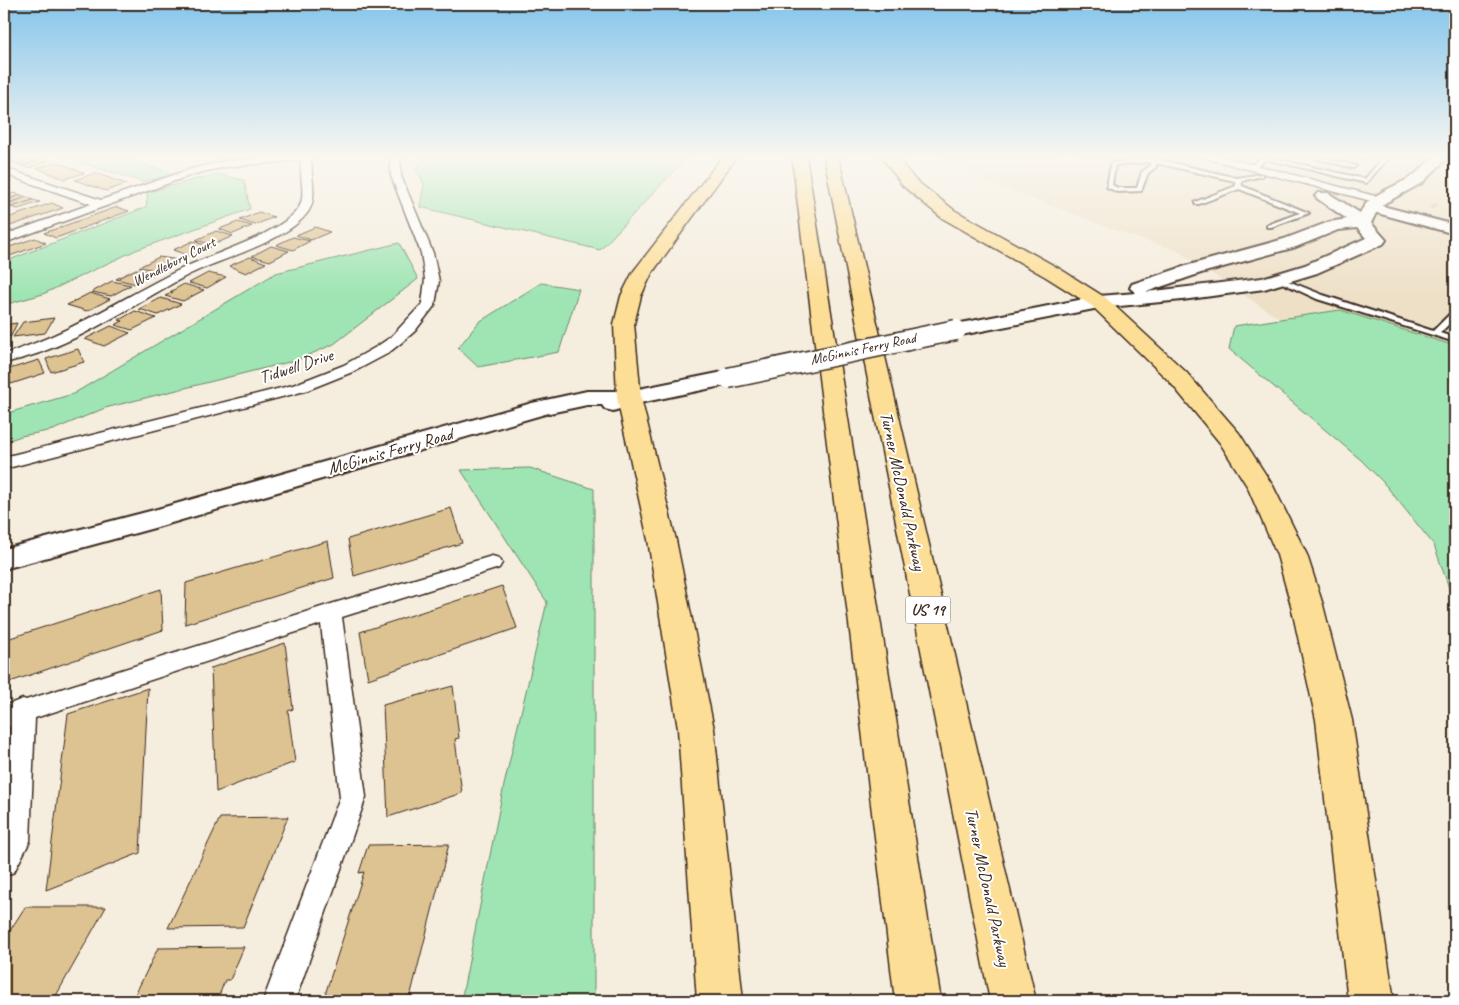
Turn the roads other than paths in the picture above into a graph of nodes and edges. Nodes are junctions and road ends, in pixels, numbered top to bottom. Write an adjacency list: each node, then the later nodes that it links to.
1 (98, 203): 13 (street)
2 (104, 203): 13 (street)
3 (307, 203): 24 (street, Wendlebury Court)
4 (406, 203): 26 (street, Tidwell Drive)
5 (694, 203): 25 (highway)
6 (806, 203): 34 (highway)
7 (841, 203): 35 (highway, Turner McDonald Parkway / US 19)
8 (934, 203): 20 (highway)
9 (1282, 203): 16 (lane)
10 (1336, 203): 14 (main road)
11 (1350, 203): 14 (street)
12 (1382, 203): 14 (main road, McGinnis Ferry Road)
13 (101, 204): 18 (street)
14 (1371, 210): 15 (street); 17 (street); 19 (main road, McGinnis Ferry Road); 20 (main road, McGinnis Ferry Road)
15 (1455, 219)
16 (1270, 226)
17 (1455, 230)
18 (4, 239)
19 (1278, 279): 20 (main road, McGinnis Ferry Road); 22 (lane)
20 (1099, 302): 25 (main road, McGinnis Ferry Road, bridge); 36 (highway)
21 (1455, 314): 22 (lane)
22 (1434, 334): 23 (lane)
23 (1455, 340)
24 (4, 359)
25 (628, 398): 27 (main road, McGinnis Ferry Road); 33 (highway)
26 (4, 463)
27 (4, 559)
28 (492, 563): 29 (street)
29 (331, 612): 30 (street); 32 (street)
30 (14, 713): 31 (street)
31 (4, 862)
32 (278, 1001)
33 (720, 1001)
34 (918, 1001)
35 (1014, 1001)
36 (1371, 1001)

